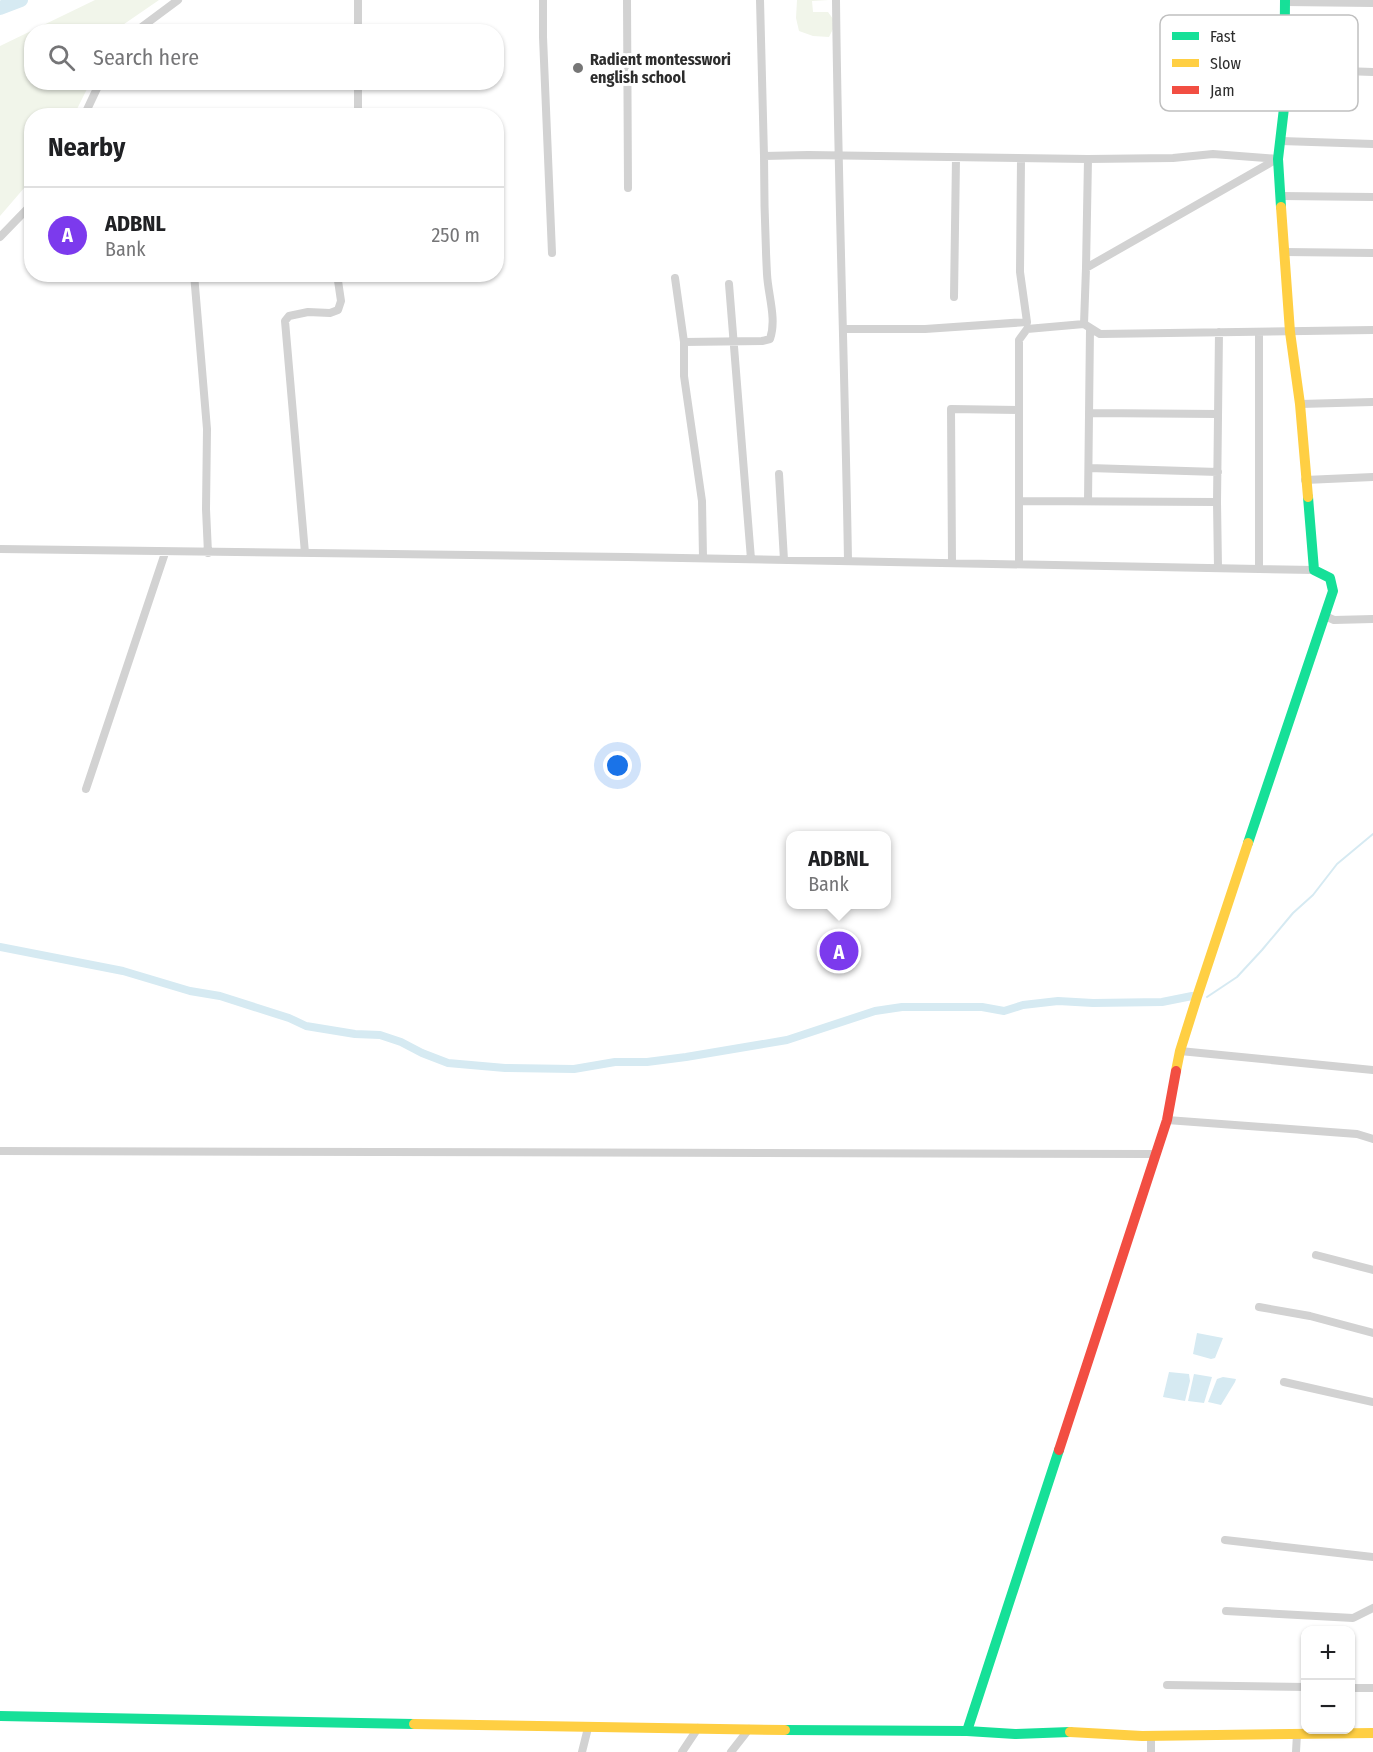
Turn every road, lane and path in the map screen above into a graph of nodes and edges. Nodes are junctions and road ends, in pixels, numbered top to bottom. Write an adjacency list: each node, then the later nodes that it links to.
1 (178, 0): 9 (street)
2 (358, 0): 10 (street)
3 (543, 0): 32 (street)
4 (627, 0): 26 (street)
5 (760, 0): 20 (street)
6 (836, 0): 21 (street)
7 (1285, 1): 8 (street)
8 (1373, 3)
9 (146, 24)
10 (358, 24)
11 (1358, 71): 12 (street)
12 (1373, 72)
13 (96, 90): 15 (street)
14 (358, 90): 16 (street)
15 (88, 108)
16 (358, 108)
17 (1283, 111): 18 (street)
18 (1281, 141): 19 (street); 25 (street)
19 (1373, 144)
20 (764, 156): 21 (street); 48 (street)
21 (838, 156): 22 (street); 42 (street)
22 (956, 158): 23 (street); 39 (street)
23 (1021, 159): 24 (street); 40 (street)
24 (1088, 159): 25 (street); 34 (street)
25 (1278, 159): 27 (street); 34 (street)
26 (628, 188)
27 (1281, 196): 28 (street); 31 (street)
28 (1373, 197)
29 (24, 212): 30 (street)
30 (0, 237)
31 (1285, 252): 33 (street); 46 (street)
32 (552, 253)
33 (1373, 253)
34 (1086, 268): 41 (street)
35 (675, 278): 47 (street)
36 (195, 282): 64 (street)
37 (338, 282): 65 (street)
38 (729, 284): 48 (street)
39 (954, 297)
40 (1027, 326): 41 (street); 42 (street); 51 (street)
41 (1087, 327): 44 (street); 52 (street)
42 (844, 329): 69 (street)
43 (1373, 330): 46 (street)
44 (1219, 332): 45 (street); 53 (street)
45 (1259, 332): 46 (street); 73 (street)
46 (1290, 332): 50 (street)
47 (684, 342): 48 (street); 66 (street)
48 (733, 342): 67 (street)
49 (1373, 402): 50 (street)
50 (1300, 404): 58 (street)
51 (1019, 410): 59 (street); 70 (street)
52 (1090, 413): 53 (street); 54 (street)
53 (1218, 414): 55 (street)
54 (1089, 468): 55 (street); 60 (street)
55 (1218, 472): 61 (street)
56 (779, 474): 68 (street)
57 (1373, 477): 58 (street)
58 (1305, 480): 74 (street)
59 (1019, 501): 60 (street); 71 (street)
60 (1088, 501): 61 (street)
61 (1217, 501): 72 (street)
62 (0, 549): 63 (street)
63 (165, 552): 64 (street); 77 (street)
64 (208, 552): 65 (street)
65 (305, 552): 66 (street)
66 (703, 558): 67 (street)
67 (751, 559): 68 (street)
68 (784, 560): 69 (street)
69 (848, 561): 70 (street)
70 (952, 563): 71 (street)
71 (1019, 564): 72 (street)
72 (1218, 568): 73 (street)
73 (1259, 569): 74 (street)
74 (1314, 570): 75 (street)
75 (1325, 616): 76 (street); 78 (street)
76 (1373, 619)
77 (86, 789)
78 (1180, 1051): 79 (street); 80 (street)
79 (1373, 1070)
80 (1167, 1120): 81 (street); 83 (street)
81 (1373, 1139)
82 (0, 1151): 83 (street)
83 (1154, 1154): 102 (street)
84 (1316, 1255): 85 (street)
85 (1373, 1270)
86 (1259, 1307): 87 (street)
87 (1373, 1332)
88 (1284, 1382): 89 (street)
89 (1373, 1402)
90 (1225, 1540): 91 (street)
91 (1373, 1557)
92 (1373, 1608): 93 (street)
93 (1226, 1611)
94 (1167, 1685): 95 (street)
95 (1301, 1687)
96 (1355, 1688): 97 (street)
97 (1373, 1688)
98 (0, 1716): 99 (street)
99 (588, 1728): 100 (street); 106 (street)
100 (698, 1728): 101 (street); 107 (street)
101 (749, 1729): 102 (street); 108 (street)
102 (967, 1731): 105 (street)
103 (1373, 1733): 104 (street)
104 (1297, 1734): 105 (street); 110 (street)
105 (1151, 1736): 109 (street)
106 (582, 1752)
107 (682, 1752)
108 (731, 1752)
109 (1151, 1752)
110 (1296, 1752)

